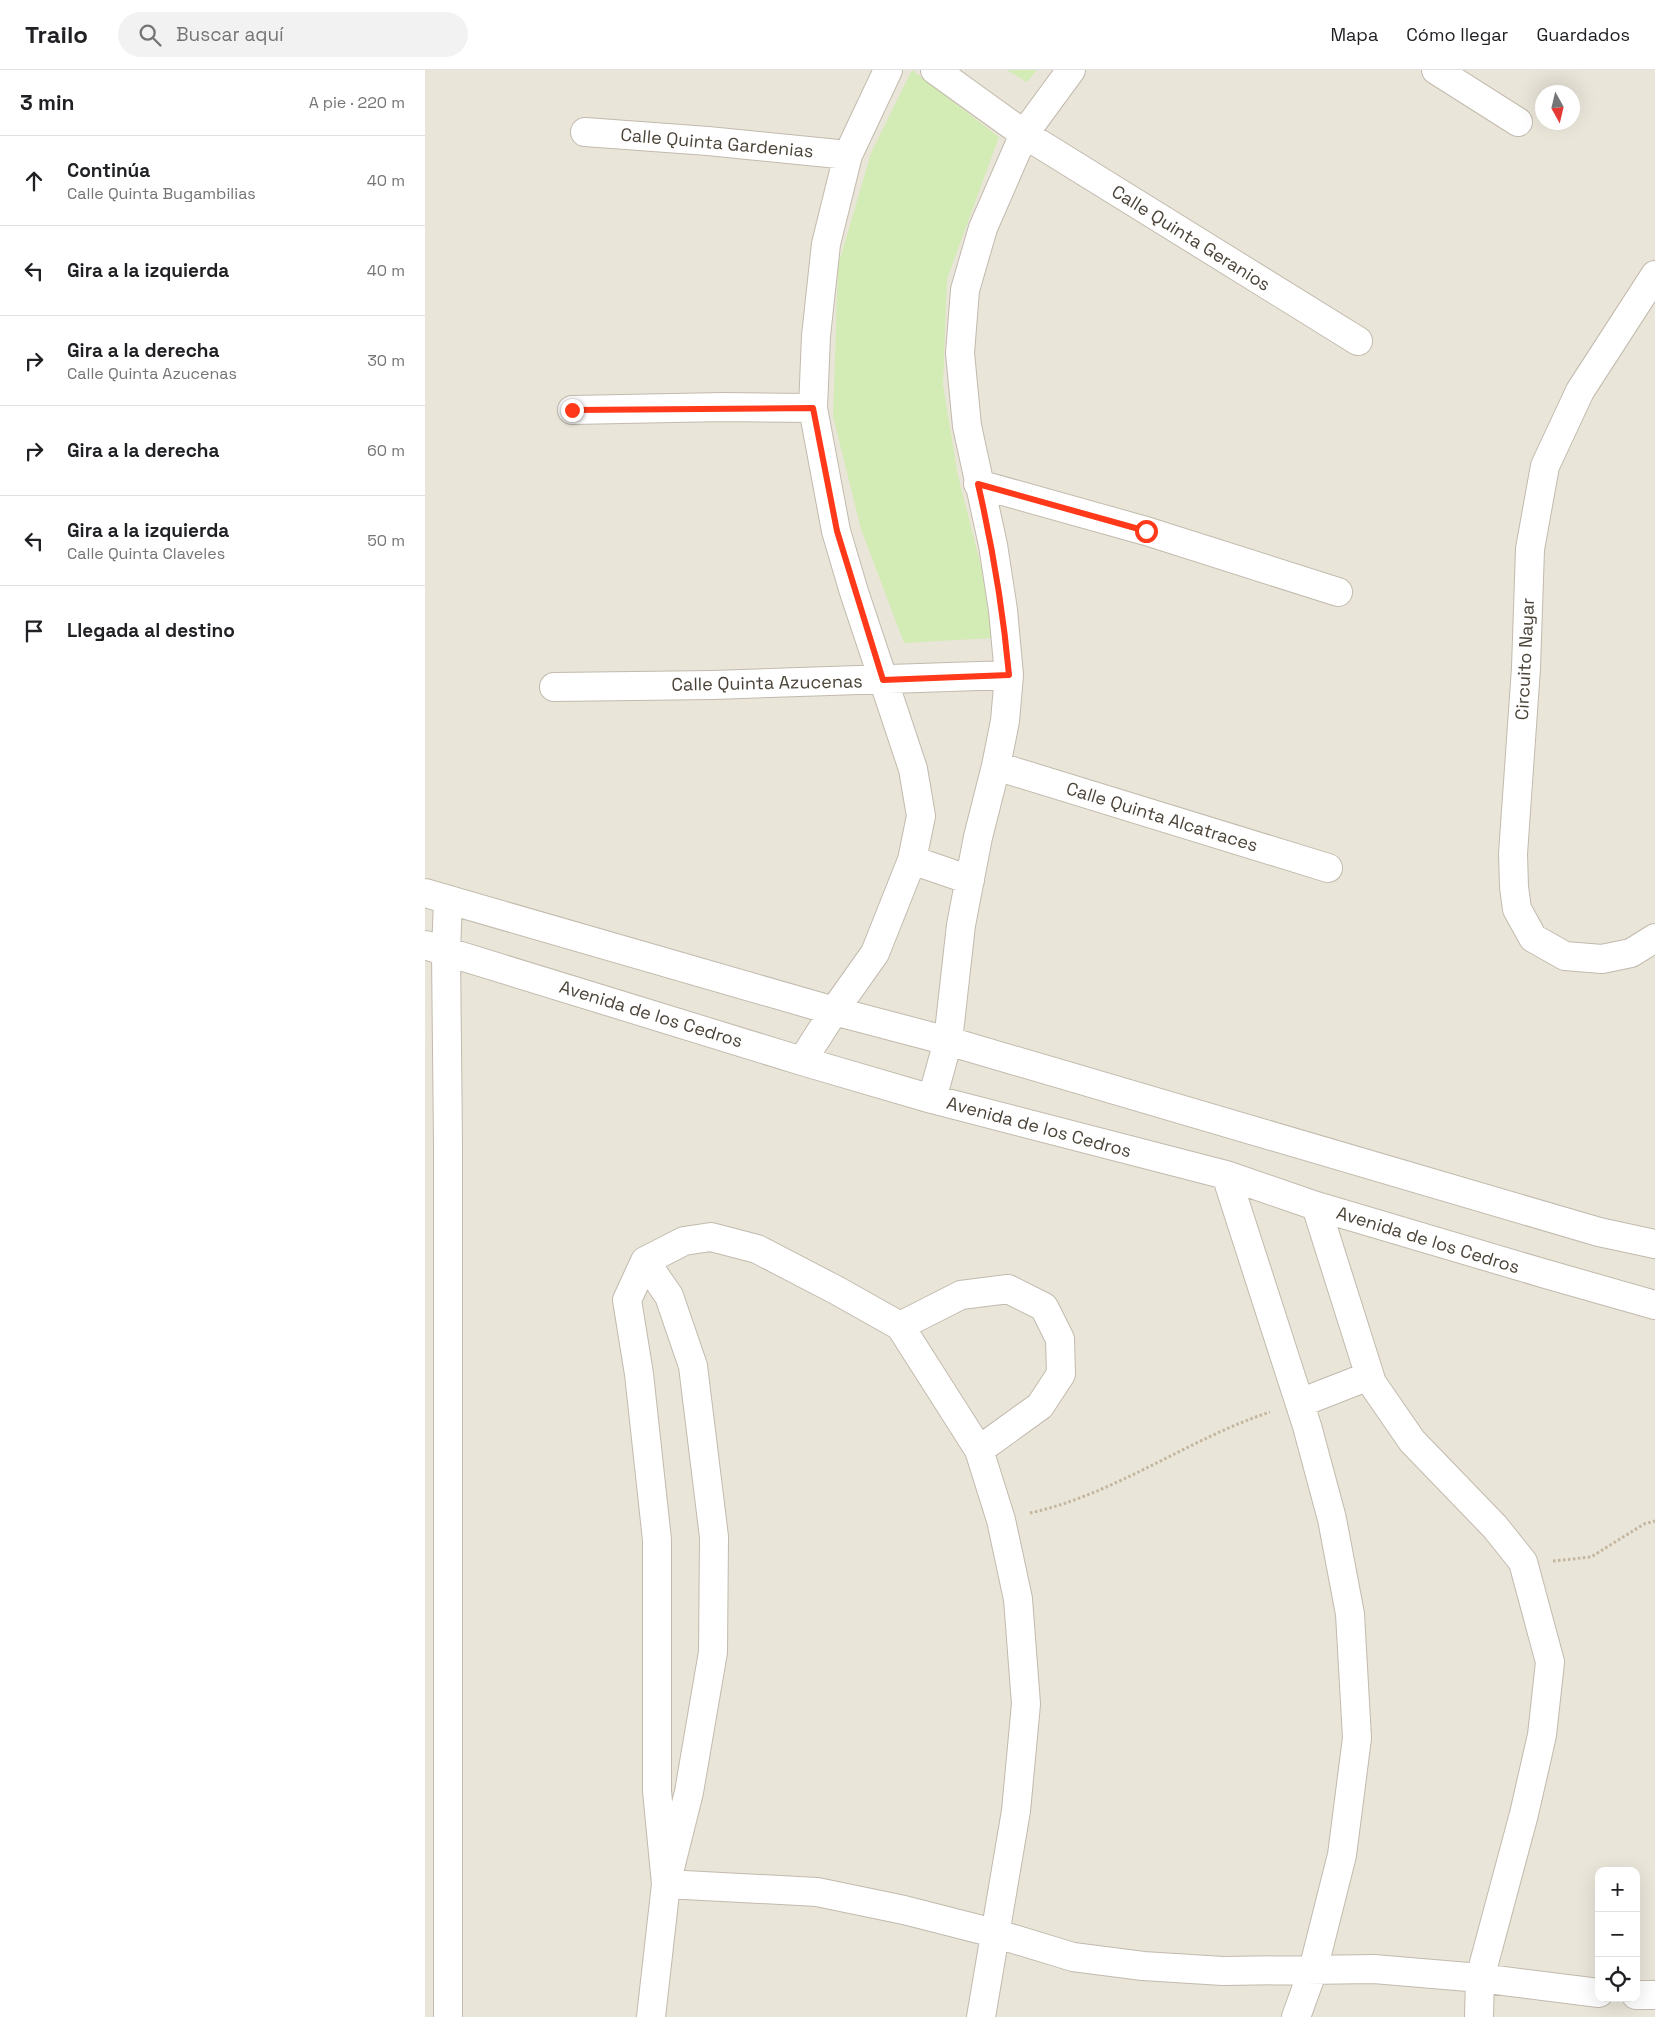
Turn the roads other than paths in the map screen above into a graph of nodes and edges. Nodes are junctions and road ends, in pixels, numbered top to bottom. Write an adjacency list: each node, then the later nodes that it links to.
1 (888, 70): 8 (street)
2 (935, 70): 7 (street, Calle Quinta Geranios)
3 (1071, 70): 7 (street)
4 (1436, 70): 5 (street)
5 (1517, 122)
6 (585, 132): 8 (street, Calle Quinta Gardenias)
7 (1024, 134): 10 (street, Calle Quinta Geranios); 13 (street)
8 (848, 155): 11 (street)
9 (1655, 276): 23 (street, Circuito Nayar)
10 (1357, 341)
11 (813, 408): 12 (street); 16 (street)
12 (572, 410)
13 (978, 484): 14 (street); 15 (street)
14 (1338, 592)
15 (1009, 675): 16 (street, Calle Quinta Azucenas); 18 (street)
16 (883, 680): 17 (street, Calle Quinta Azucenas); 19 (street)
17 (554, 687)
18 (997, 766): 20 (street, Calle Quinta Alcatraces); 21 (street)
19 (912, 860): 21 (street); 25 (street)
20 (1328, 868)
21 (970, 880): 26 (street)
22 (437, 896): 24 (street); 25 (street)
23 (1655, 938)
24 (436, 948): 27 (street, Avenida de los Cedros); 45 (street)
25 (834, 1011): 26 (street); 27 (street)
26 (948, 1042): 28 (street); 31 (street)
27 (802, 1061): 28 (street, Avenida de los Cedros)
28 (932, 1099): 29 (street, Avenida de los Cedros)
29 (1225, 1175): 30 (street, Avenida de los Cedros); 36 (street)
30 (1316, 1206): 33 (street, Avenida de los Cedros); 35 (street)
31 (1655, 1244)
32 (645, 1261): 34 (street); 38 (street); 38 (street)
33 (1655, 1304)
34 (900, 1326): 37 (street); 37 (street)
35 (1369, 1376): 36 (street); 41 (street)
36 (1300, 1403): 40 (street)
37 (979, 1450): 39 (street)
38 (666, 1884): 39 (street); 46 (street)
39 (995, 1933): 40 (street); 47 (street)
40 (1313, 1970): 41 (street); 48 (street)
41 (1480, 1978): 42 (street); 49 (street)
42 (1595, 1992)
43 (1640, 1995): 44 (street)
44 (1655, 1995)
45 (448, 2017)
46 (651, 2017)
47 (981, 2017)
48 (1296, 2017)
49 (1479, 2017)

